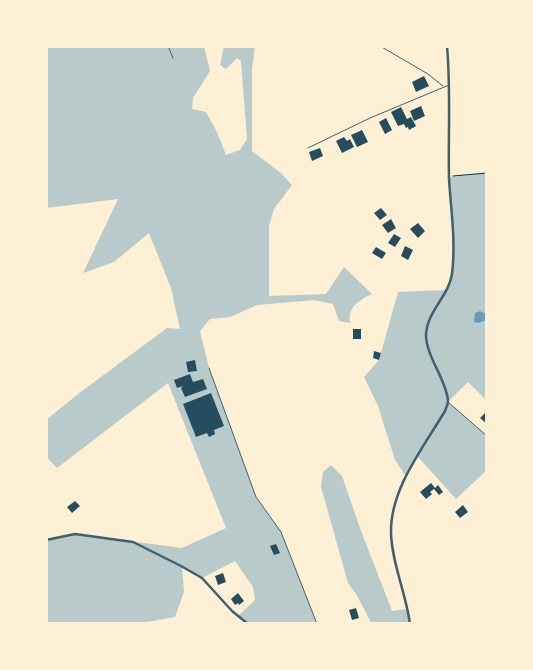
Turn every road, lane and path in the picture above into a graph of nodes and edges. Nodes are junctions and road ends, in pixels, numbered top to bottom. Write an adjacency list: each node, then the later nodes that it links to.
1 (168, 46): 4 (lane)
2 (380, 46): 6 (lane)
3 (447, 46): 5 (street)
4 (173, 58)
5 (449, 85): 6 (lane); 9 (street)
6 (444, 87): 7 (lane)
7 (308, 148)
8 (487, 173): 9 (path)
9 (449, 177): 11 (street)
10 (209, 368): 15 (lane)
11 (448, 402): 12 (lane); 16 (street)
12 (487, 436)
13 (46, 540): 14 (street)
14 (248, 624)
15 (317, 624)
16 (410, 624)

